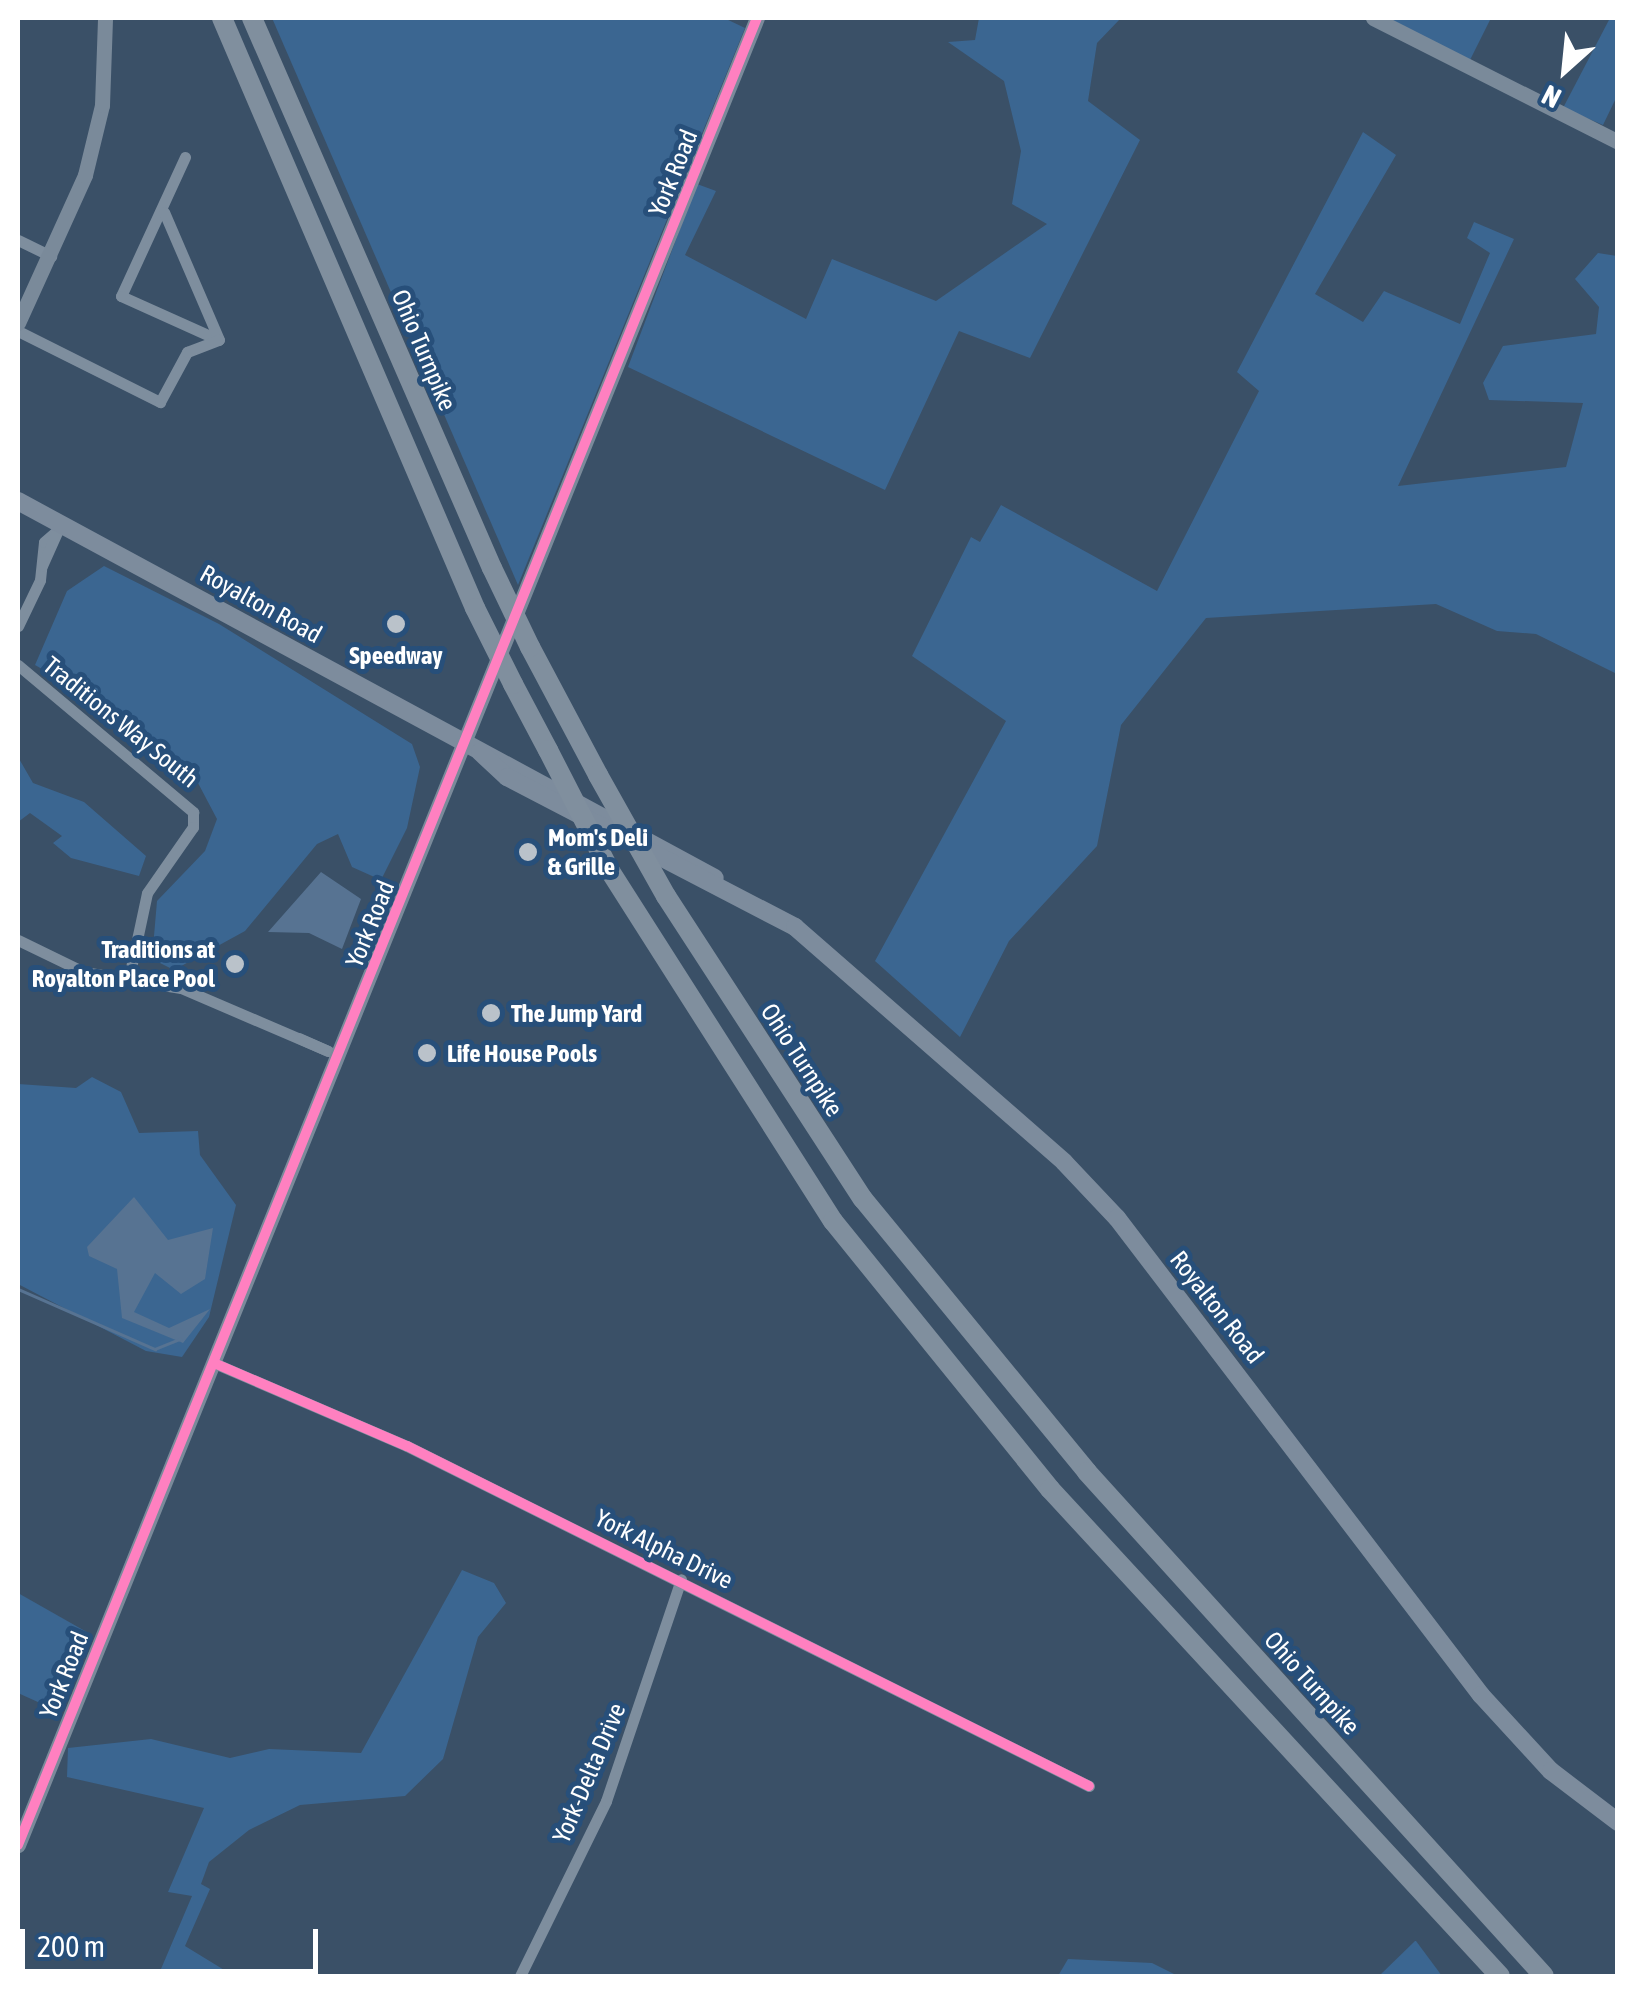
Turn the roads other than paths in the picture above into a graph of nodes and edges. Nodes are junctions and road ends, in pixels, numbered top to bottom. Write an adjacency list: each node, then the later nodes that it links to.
1 (105, 18): 10 (street)
2 (222, 18): 28 (highway, bridge)
3 (252, 18): 29 (highway, Ohio Turnpike, bridge)
4 (757, 18): 18 (street, York Road)
5 (1374, 18): 6 (street)
6 (1618, 142)
7 (185, 158): 8 (street)
8 (164, 212): 13 (street); 13 (street)
9 (18, 240): 10 (street)
10 (51, 256): 11 (street)
11 (18, 323)
12 (18, 331): 13 (street)
13 (219, 340)
14 (18, 501): 15 (main road, Royalton Road)
15 (60, 527): 16 (street); 18 (main road, Royalton Road)
16 (18, 626)
17 (18, 666): 20 (street, Traditions Way South)
18 (472, 748): 21 (street, York Road); 25 (main road, Royalton Road)
19 (18, 940): 20 (street)
20 (129, 977): 21 (street)
21 (333, 1054): 22 (street, York Road)
22 (214, 1363): 23 (street, York Alpha Drive); 26 (street, York Road)
23 (680, 1579): 24 (street, York Alpha Drive); 27 (street, York-Delta Drive)
24 (1089, 1786)
25 (1618, 1822)
26 (18, 1845)
27 (520, 1976)
28 (1500, 1976)
29 (1544, 1976)

